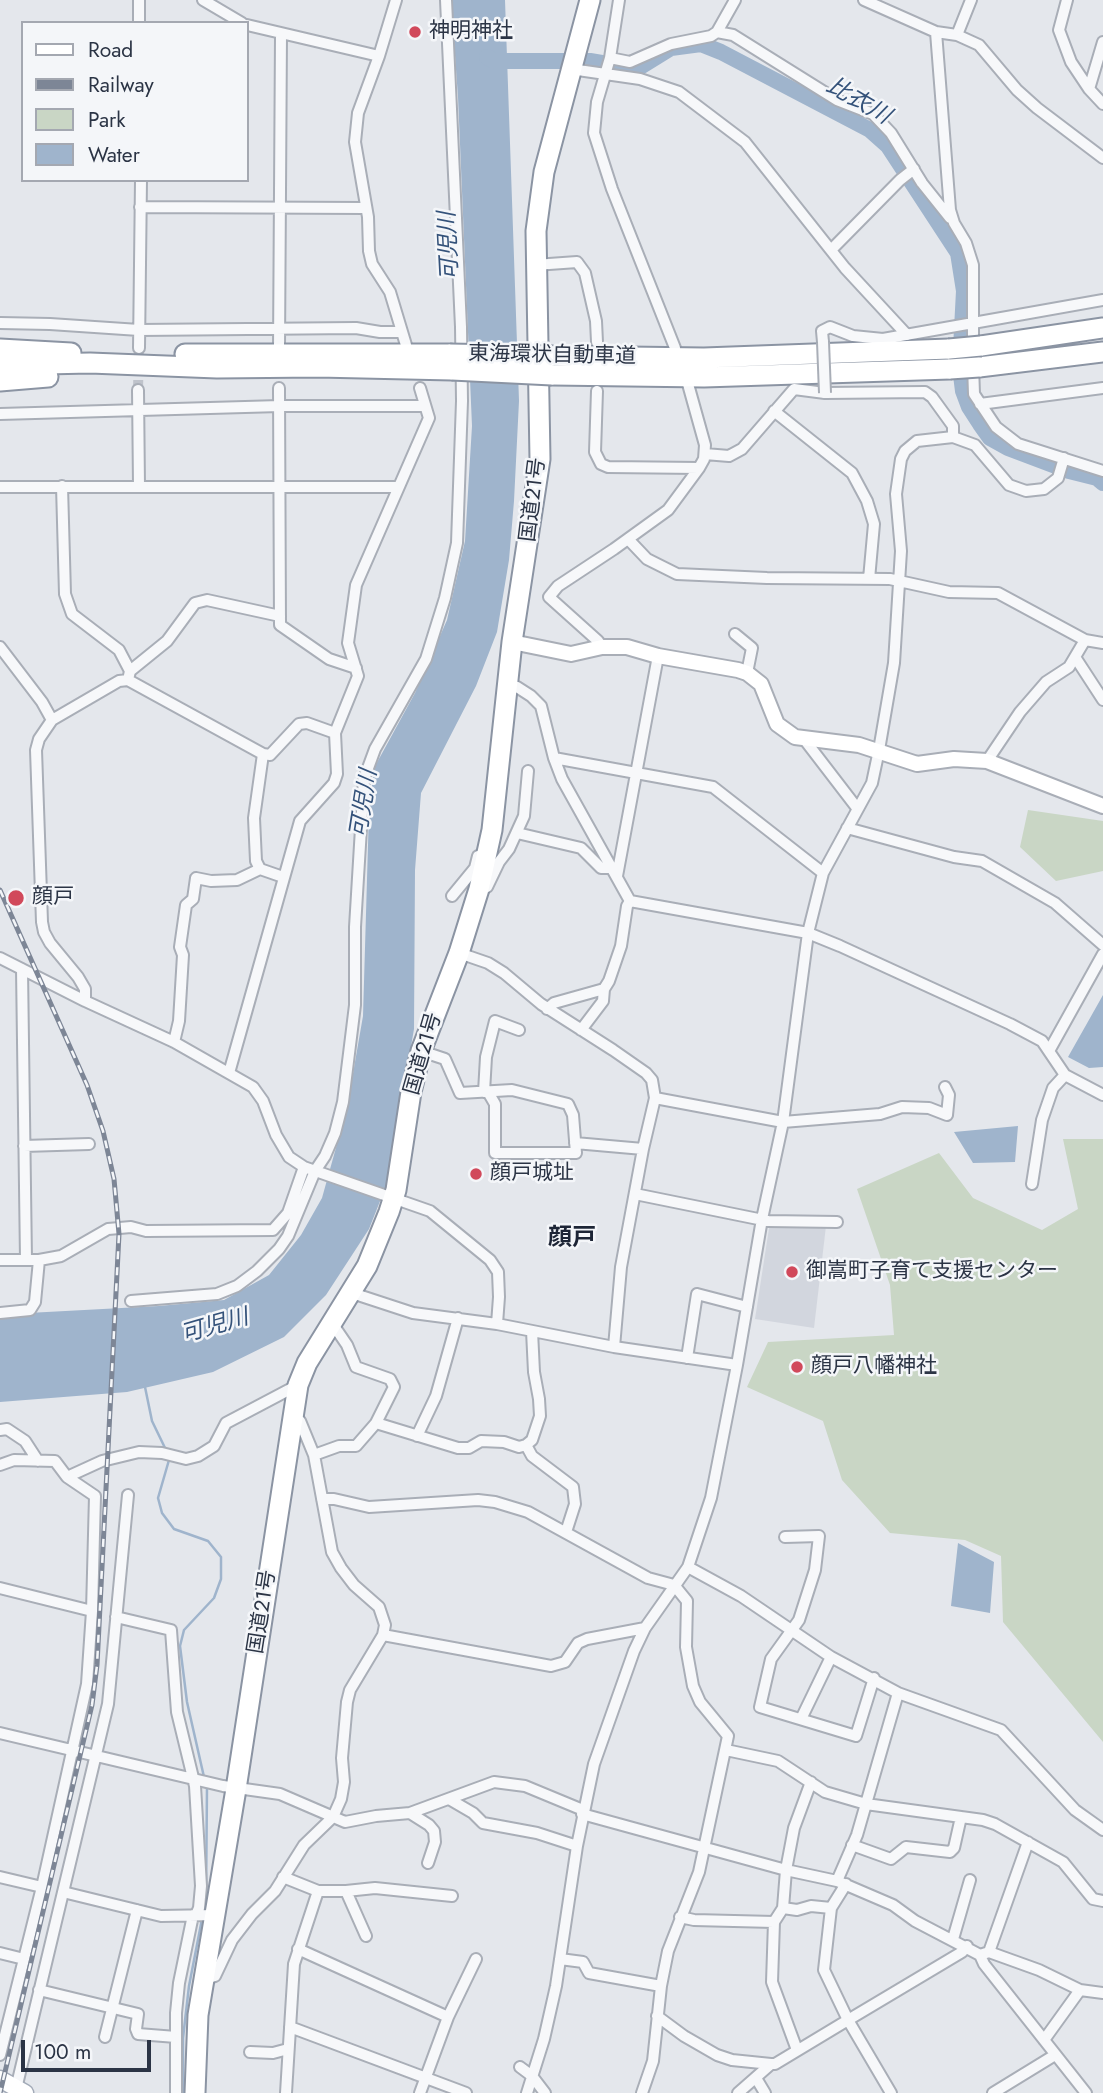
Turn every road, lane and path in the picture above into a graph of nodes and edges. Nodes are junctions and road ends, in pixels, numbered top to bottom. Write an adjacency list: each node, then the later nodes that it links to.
1 (139, 0): 11 (street)
2 (203, 0): 12 (street)
3 (396, 0): 19 (street)
4 (446, 0): 141 (street)
5 (590, 0): 21 (highway, 国道21号)
6 (619, 0): 20 (street)
7 (735, 0): 14 (street)
8 (864, 0): 15 (street)
9 (971, 0): 17 (street)
10 (1067, 0): 23 (street)
11 (139, 21)
12 (239, 21)
13 (248, 25): 16 (street)
14 (717, 32): 20 (street); 26 (street)
15 (936, 32): 17 (street); 31 (street)
16 (281, 35): 19 (street); 29 (street)
17 (957, 35): 25 (street)
18 (1103, 43): 23 (street)
19 (379, 56): 30 (street)
20 (610, 58): 22 (street)
21 (573, 61): 22 (street); 33 (highway, 国道21号)
22 (607, 74): 32 (street); 46 (street)
23 (1089, 89): 24 (street)
24 (1103, 104)
25 (1103, 158)
26 (914, 169): 31 (street); 32 (street)
27 (141, 182): 28 (street)
28 (139, 207): 29 (street); 39 (street)
29 (281, 207): 30 (street); 38 (street)
30 (366, 208): 40 (street)
31 (954, 223): 35 (street)
32 (831, 250): 41 (street)
33 (535, 265): 42 (street); 83 (highway, 国道21号)
34 (1103, 300): 35 (street)
35 (973, 321): 41 (street); 61 (street)
36 (0, 323): 39 (street)
37 (1103, 327): 51 (highway, 東海環状自動車道, bridge)
38 (279, 329): 39 (street); 40 (street); 45 (street)
39 (139, 330): 44 (street)
40 (402, 332): 43 (street)
41 (907, 335): 60 (street, bridge)
42 (597, 342)
43 (406, 345)
44 (139, 348)
45 (279, 348)
46 (675, 348)
47 (0, 351): 49 (highway, 東海環状自動車道)
48 (1103, 352): 51 (highway, 東海環状自動車道, bridge)
49 (451, 362): 51 (highway, 東海環状自動車道, bridge); 52 (highway, 東海環状自動車道)
50 (0, 365): 52 (highway, 東海環状自動車道)
51 (552, 365)
52 (217, 368): 53 (highway)
53 (0, 381)
54 (688, 384): 68 (street)
55 (279, 388): 62 (street)
56 (420, 388): 63 (street)
57 (1103, 388): 61 (street)
58 (138, 390): 64 (street)
59 (597, 391): 70 (street)
60 (825, 393): 65 (street); 67 (street)
61 (980, 404): 69 (street)
62 (280, 406): 63 (street); 64 (street); 75 (street)
63 (425, 406): 76 (street)
64 (139, 408): 66 (street); 72 (street)
65 (774, 411): 68 (street); 78 (street)
66 (0, 414)
67 (953, 437): 69 (street); 79 (street)
68 (705, 454): 70 (street)
69 (1064, 457): 71 (street)
70 (699, 468): 77 (street)
71 (1103, 471)
72 (139, 485): 73 (street); 75 (street)
73 (62, 486): 74 (street); 91 (street)
74 (0, 487)
75 (279, 487): 76 (street); 80 (street)
76 (397, 487): 89 (street)
77 (628, 539): 78 (street); 86 (street)
78 (869, 579): 79 (street)
79 (900, 581): 82 (street); 97 (street)
80 (280, 616): 89 (street); 91 (street)
81 (735, 634): 90 (street)
82 (1084, 640): 84 (street); 88 (street)
83 (512, 642): 86 (street); 92 (highway, 国道21号)
84 (1103, 643)
85 (0, 647): 94 (street)
86 (602, 647): 87 (street)
87 (657, 656): 90 (street); 102 (street)
88 (1075, 657): 93 (street); 100 (street)
89 (356, 668): 95 (street)
90 (747, 673): 96 (street)
91 (129, 676): 94 (street); 98 (street)
92 (508, 685): 99 (street); 109 (highway, 国道21号)
93 (1103, 700)
94 (52, 720): 123 (street)
95 (335, 733): 98 (street); 112 (street)
96 (804, 739): 97 (street); 105 (street)
97 (879, 750): 100 (street); 105 (street)
98 (263, 754): 108 (street)
99 (554, 758): 102 (street); 110 (street)
100 (987, 761): 104 (street)
101 (528, 771): 107 (street)
102 (637, 772): 110 (street); 111 (street)
103 (486, 802): 109 (street)
104 (1103, 806)
105 (857, 807): 106 (street)
106 (847, 828): 111 (street); 117 (street)
107 (517, 833): 110 (street); 113 (street)
108 (260, 869): 112 (street); 127 (street)
109 (479, 869): 113 (highway, 国道21号); 114 (street)
110 (614, 872): 115 (street)
111 (822, 873): 116 (street)
112 (283, 877): 130 (street)
113 (479, 889): 118 (highway, 国道21号)
114 (452, 897)
115 (630, 901): 116 (street); 122 (street)
116 (808, 933): 129 (street); 136 (street)
117 (1103, 946)
118 (459, 953): 124 (street); 128 (highway, 国道21号)
119 (1103, 954): 129 (street)
120 (0, 958): 121 (street)
121 (22, 969): 123 (street); 139 (street)
122 (604, 989): 124 (street); 126 (street)
123 (85, 1001): 127 (street)
124 (547, 1009): 126 (street)
125 (519, 1030): 133 (street)
126 (581, 1030): 135 (street)
127 (174, 1042): 130 (street)
128 (421, 1051): 133 (street); 144 (highway, 国道21号)
129 (1049, 1051): 131 (street)
130 (229, 1073): 141 (street)
131 (1065, 1075): 134 (street); 142 (street)
132 (945, 1087): 136 (street)
133 (486, 1092): 137 (street); 137 (street)
134 (1103, 1095)
135 (655, 1098): 136 (street); 140 (street)
136 (783, 1122): 145 (street)
137 (575, 1143): 140 (street)
138 (89, 1144): 139 (street)
139 (24, 1146): 148 (street)
140 (643, 1149): 143 (street)
141 (309, 1169): 144 (street); 149 (street); 151 (street)
142 (1032, 1184)
143 (635, 1194): 145 (street); 158 (street)
144 (390, 1198): 150 (highway, 国道21号); 155 (street)
145 (762, 1219): 146 (street); 152 (street)
146 (837, 1222)
147 (0, 1260): 148 (street)
148 (26, 1260): 149 (street)
149 (39, 1260): 153 (street)
150 (352, 1293): 154 (street); 156 (highway, 国道21号)
151 (131, 1301)
152 (747, 1307): 159 (street); 160 (street)
153 (0, 1313)
154 (458, 1318): 155 (street); 165 (street)
155 (497, 1324): 157 (street)
156 (329, 1326): 161 (highway, 国道21号); 163 (street)
157 (532, 1331): 158 (street); 166 (street)
158 (614, 1347): 159 (street)
159 (687, 1358): 160 (street)
160 (737, 1366): 175 (street)
161 (298, 1385): 162 (highway, 国道21号); 170 (street)
162 (292, 1415): 167 (street); 193 (highway, 国道21号)
163 (376, 1423): 165 (street); 167 (street)
164 (0, 1430): 168 (street)
165 (417, 1436): 166 (street)
166 (526, 1445): 173 (street)
167 (314, 1455): 172 (street)
168 (37, 1461): 169 (street); 170 (street)
169 (0, 1465)
170 (67, 1477): 178 (street)
171 (128, 1495): 179 (street)
172 (321, 1499): 173 (street); 182 (street)
173 (566, 1532): 176 (street)
174 (785, 1537): 181 (street)
175 (688, 1567): 176 (street); 181 (street)
176 (674, 1585): 180 (street); 189 (street)
177 (0, 1588): 178 (street)
178 (92, 1611): 188 (street)
179 (116, 1617): 190 (street); 191 (street)
180 (645, 1628): 182 (street); 196 (street)
181 (793, 1631): 183 (street); 186 (street)
182 (383, 1635): 198 (street)
183 (831, 1657): 184 (street); 186 (street)
184 (874, 1678): 185 (street); 186 (street)
185 (898, 1693): 195 (street); 200 (street)
186 (801, 1719)
187 (0, 1733): 188 (street)
188 (74, 1750): 190 (street); 211 (street)
189 (726, 1751): 192 (street); 204 (street)
190 (96, 1756): 191 (street); 213 (street)
191 (191, 1778): 193 (street); 220 (street)
192 (811, 1782): 195 (street); 206 (street)
193 (236, 1789): 198 (street); 221 (highway, 国道21号)
194 (449, 1799): 196 (street); 197 (street); 203 (street)
195 (866, 1804): 199 (street); 202 (street)
196 (583, 1812): 203 (street); 204 (street)
197 (411, 1813): 198 (street); 205 (street)
198 (333, 1817): 208 (street)
199 (961, 1817): 201 (street); 202 (street)
200 (1103, 1830)
201 (1028, 1842): 216 (street); 229 (street)
202 (852, 1845): 210 (street)
203 (577, 1846): 232 (street)
204 (705, 1847): 206 (street); 222 (street)
205 (428, 1863)
206 (786, 1870): 210 (street); 217 (street)
207 (0, 1877): 211 (street)
208 (284, 1877): 212 (street); 233 (street)
209 (970, 1880): 225 (street)
210 (841, 1883): 218 (street); 225 (street)
211 (42, 1887): 230 (street)
212 (318, 1891): 214 (street); 227 (street)
213 (63, 1892): 219 (street); 235 (street)
214 (346, 1892): 215 (street); 224 (street)
215 (452, 1896)
216 (1103, 1901)
217 (783, 1908): 218 (street); 223 (street)
218 (831, 1908): 243 (street)
219 (137, 1910): 220 (street); 238 (street)
220 (194, 1915): 221 (street); 239 (street)
221 (216, 1915): 233 (highway, 国道21号)
222 (680, 1917): 223 (street); 234 (street)
223 (774, 1922): 249 (street)
224 (366, 1936)
225 (953, 1939): 226 (street)
226 (967, 1947): 229 (street); 243 (street)
227 (299, 1949): 242 (street); 244 (street)
228 (0, 1953): 230 (street)
229 (984, 1953): 236 (street); 247 (street)
230 (24, 1959): 251 (street)
231 (476, 1959): 242 (street)
232 (560, 1959): 234 (street); 255 (street)
233 (205, 1979): 240 (highway, 国道21号)
234 (661, 1986): 241 (street)
235 (39, 1990): 238 (street); 259 (street)
236 (1080, 1990): 237 (street); 247 (street)
237 (1103, 1993)
238 (113, 2008): 245 (street); 246 (street)
239 (176, 2013): 240 (street); 246 (street)
240 (198, 2015): 261 (highway, 国道21号)
241 (657, 2015): 253 (street); 267 (street)
242 (448, 2017): 256 (street)
243 (848, 2020): 249 (street); 270 (street)
244 (290, 2026): 248 (street); 256 (street)
245 (105, 2037)
246 (176, 2037): 260 (street)
247 (1044, 2040): 252 (street)
248 (288, 2049): 250 (street); 262 (street)
249 (797, 2050): 253 (street)
250 (250, 2052)
251 (0, 2055)
252 (1055, 2055): 271 (street); 272 (street)
253 (771, 2064): 257 (street)
254 (520, 2067): 255 (street)
255 (532, 2076): 265 (street); 266 (street)
256 (426, 2078): 263 (street); 264 (street)
257 (756, 2078): 268 (street); 269 (street)
258 (0, 2079): 259 (main road)
259 (19, 2091)
260 (176, 2093)
261 (195, 2093)
262 (286, 2093)
263 (420, 2093)
264 (467, 2093)
265 (527, 2093)
266 (545, 2093)
267 (642, 2093)
268 (738, 2093)
269 (765, 2093)
270 (891, 2093)
271 (993, 2093)
272 (1086, 2093)

